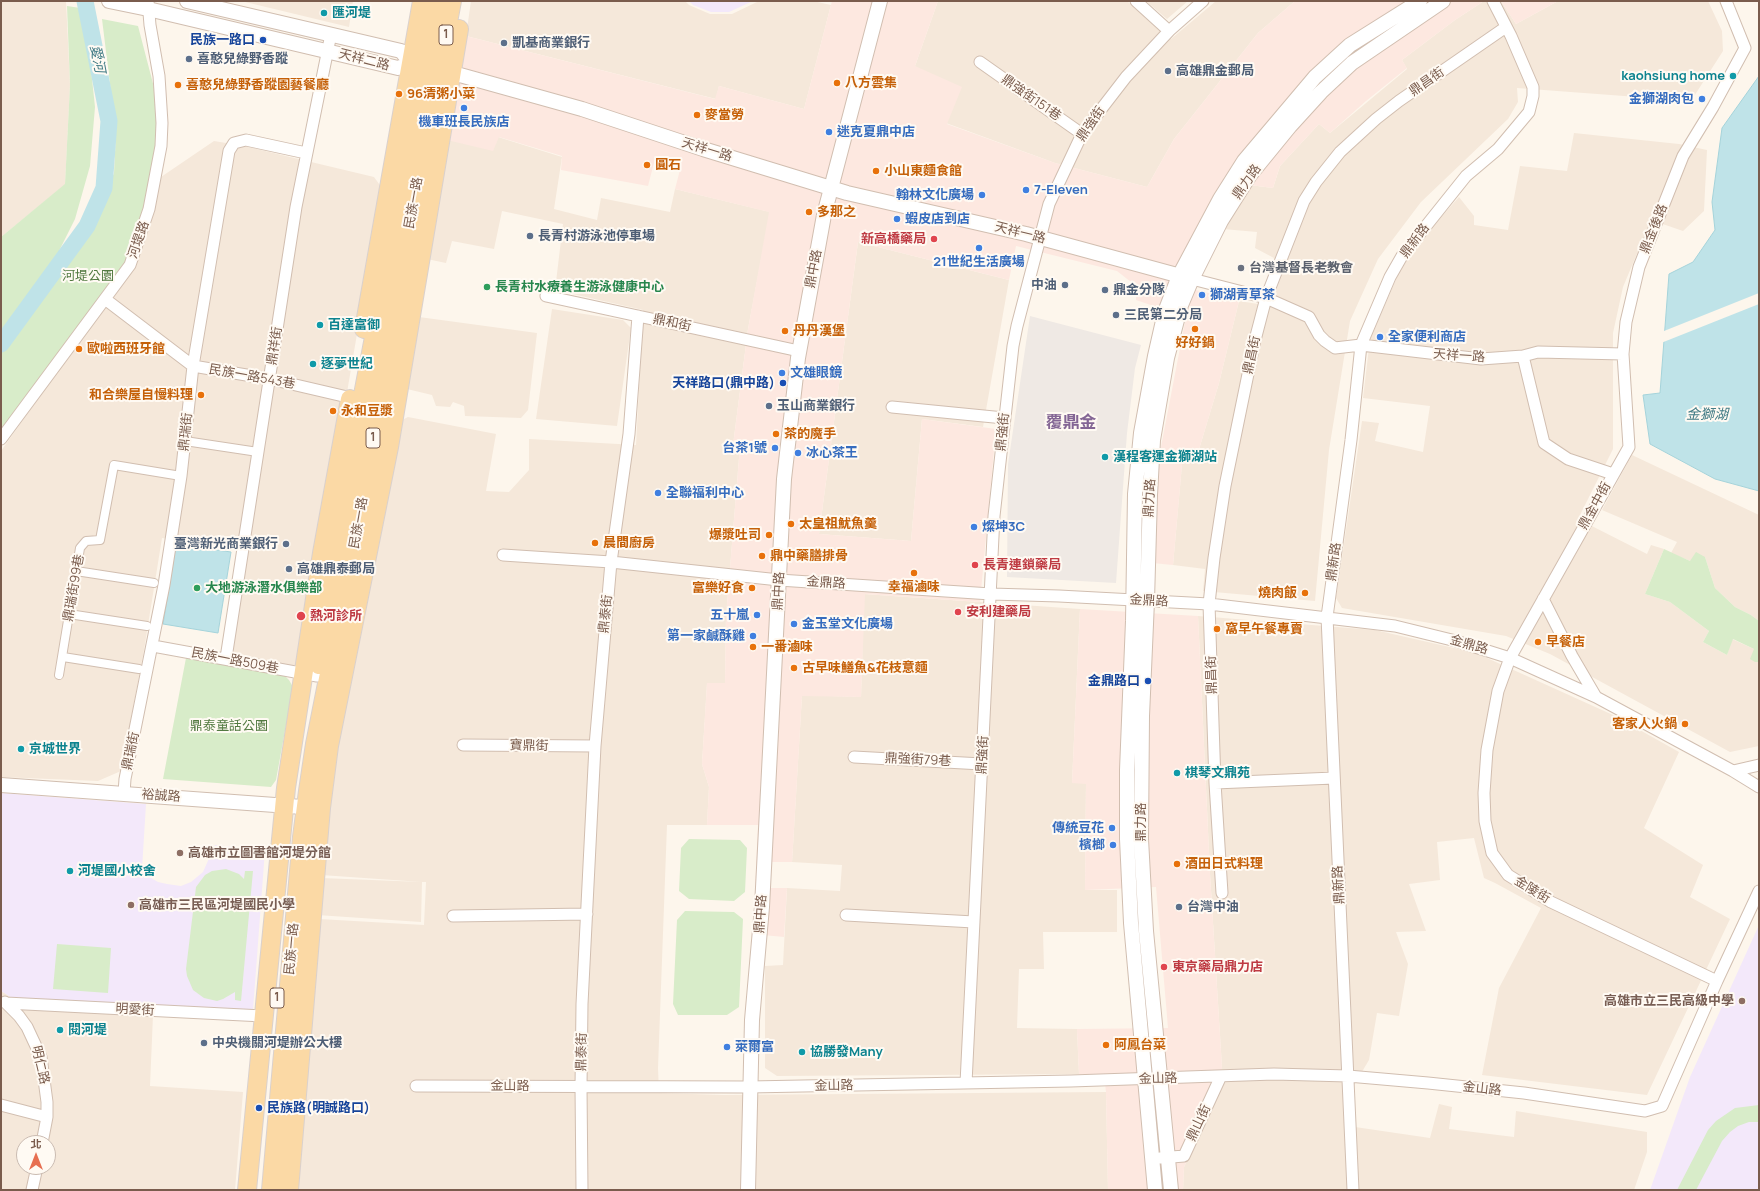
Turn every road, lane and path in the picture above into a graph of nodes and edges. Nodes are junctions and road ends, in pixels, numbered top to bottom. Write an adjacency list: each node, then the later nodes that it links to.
1 (110, 1): 14 (street, 天祥二路)
2 (187, 1): 17 (street, 天祥二路)
3 (422, 1): 20 (main road, 民族一路 / 1)
4 (438, 1): 20 (main road, 民族一路 / 1)
5 (452, 1): 20 (main road, 民族一路 / 1)
6 (464, 1): 20 (main road, 民族一路 / 1)
7 (880, 1): 23 (street, 鼎中路)
8 (1136, 1): 16 (street)
9 (1203, 1): 16 (street, 鼎強街)
10 (1420, 1): 25 (street, 鼎力路)
11 (1443, 1): 25 (street, 鼎力路)
12 (1493, 1): 15 (street, 鼎新路)
13 (1726, 1): 32 (street, 鼎金後路)
14 (148, 5): 18 (street, 天祥二路); 28 (street, 河堤路)
15 (1506, 27): 27 (street, 鼎昌街); 30 (street, 鼎新路)
16 (1169, 31): 21 (street, 鼎強街)
17 (331, 34): 18 (street, 鼎祥街); 20 (street, 天祥二路)
18 (327, 51): 20 (street, 天祥二路); 22 (street, 鼎祥街)
19 (980, 62): 21 (street, 鼎強街151巷)
20 (433, 68): 23 (street, 天祥一路); 36 (main road, 民族一路 / 1); 36 (main road, 民族一路 / 1)
21 (1082, 134): 24 (street, 鼎強街)
22 (306, 153): 34 (street, 鼎瑞街); 35 (street, 鼎祥街)
23 (830, 188): 24 (street, 天祥一路); 31 (street, 鼎中路)
24 (1040, 238): 25 (street, 天祥一路); 38 (street, 鼎強街)
25 (1186, 277): 27 (street, 天祥一路); 51 (street, 鼎力路)
26 (546, 296): 29 (street, 鼎和街)
27 (1266, 298): 30 (street, 天祥一路); 52 (street, 鼎昌街)
28 (105, 299): 34 (street, 民族一路543巷); 39 (street, 河堤路)
29 (638, 316): 31 (street, 鼎和街); 45 (street, 鼎泰街)
30 (1360, 345): 33 (street, 天祥一路); 54 (street, 鼎新路)
31 (799, 351): 47 (street, 鼎中路)
32 (1623, 354): 33 (street, 天祥一路); 42 (street, 鼎金後路)
33 (1523, 356): 42 (street, 鼎金中街)
34 (193, 366): 35 (street, 民族一路543巷); 40 (street, 鼎瑞街)
35 (270, 379): 36 (street, 民族一路543巷); 41 (street, 鼎祥街)
36 (372, 403): 62 (main road, 民族一路 / 1); 75 (main road, 民族一路 / 1)
37 (892, 407): 38 (street)
38 (1004, 418): 49 (street, 鼎強街)
39 (1, 439)
40 (185, 441): 41 (street); 43 (street, 鼎瑞街)
41 (258, 452): 58 (street, 鼎祥街)
42 (1613, 474): 50 (street, 鼎金中街)
43 (181, 476): 46 (street, 鼎瑞街99巷); 56 (street, 鼎瑞街)
44 (503, 555): 45 (street, 金鼎路)
45 (611, 562): 47 (street, 金鼎路); 65 (street, 鼎泰街)
46 (76, 571): 48 (street); 53 (street, 鼎瑞街99巷)
47 (779, 580): 49 (street, 金鼎路); 92 (street, 鼎中路)
48 (154, 583)
49 (992, 594): 51 (street, 金鼎路); 67 (street, 鼎強街)
50 (1543, 599): 59 (street, 鼎金中街); 63 (street)
51 (1140, 601): 52 (street, 金鼎路); 87 (street, 鼎力路); 88 (street, 鼎力路)
52 (1210, 604): 54 (street, 金鼎路); 71 (street, 鼎昌街)
53 (69, 614): 55 (street); 57 (street, 鼎瑞街99巷)
54 (1327, 617): 59 (street, 金鼎路); 70 (street, 鼎新路)
55 (147, 626)
56 (153, 646): 58 (street, 民族一路509巷); 74 (street, 鼎瑞街)
57 (63, 657): 60 (street); 61 (street, 鼎瑞街99巷)
58 (226, 658): 62 (street, 民族一路509巷)
59 (1510, 658): 63 (street, 金鼎路); 82 (street, 金陵街)
60 (139, 669)
61 (59, 675)
62 (310, 675): 75 (main road, 民族一路 / 1)
63 (1596, 697): 69 (street, 金鼎路)
64 (464, 745): 65 (street, 寶鼎街)
65 (595, 746): 78 (street, 鼎泰街)
66 (854, 757): 67 (street, 鼎強街79巷)
67 (982, 764): 81 (street, 鼎強街)
68 (1759, 765): 69 (street)
69 (1733, 771): 73 (street, 金鼎路)
70 (1334, 778): 71 (street); 86 (street, 鼎新路)
71 (1215, 783): 77 (street, 鼎昌街)
72 (1, 784): 74 (street, 裕誠路)
73 (1759, 787)
74 (124, 793): 75 (street, 裕誠路)
75 (301, 806): 84 (main road, 民族一路 / 1); 101 (main road, 民族一路 / 1); 102 (main road, 民族一路 / 1); 103 (main road, 民族一路 / 1)
76 (1759, 891): 82 (street, 金山路)
77 (1222, 893)
78 (587, 914): 80 (street); 91 (street, 鼎泰街)
79 (846, 915): 81 (street)
80 (453, 916)
81 (974, 922): 89 (street, 鼎強街)
82 (1717, 981): 86 (street, 金山路)
83 (4, 1002): 84 (street, 明愛街); 94 (street, 明仁路)
84 (264, 1016): 100 (main road, 民族一路 / 1)
85 (1221, 1076): 86 (street, 金山路); 88 (street, 金山路); 96 (street, 鼎山街)
86 (1348, 1076): 108 (street, 鼎新路)
87 (1145, 1079): 88 (street, 金山路); 89 (street, 金山路); 97 (street)
88 (1160, 1079): 96 (street, 鼎山街)
89 (966, 1083): 92 (street, 金山路)
90 (416, 1086): 91 (street, 金山路)
91 (581, 1087): 92 (street, 金山路); 104 (street, 鼎泰街)
92 (749, 1087): 105 (street, 鼎中路)
93 (1, 1105): 94 (street)
94 (47, 1117): 95 (street, 明仁路)
95 (44, 1135)
96 (1169, 1157): 97 (street, 鼎山街); 107 (street, 鼎山街)
97 (1153, 1159): 106 (street)
98 (35, 1175): 99 (street)
99 (32, 1190)
100 (247, 1190)
101 (259, 1190)
102 (271, 1190)
103 (289, 1190)
104 (582, 1190)
105 (748, 1190)
106 (1155, 1190)
107 (1171, 1190)
108 (1353, 1190)

